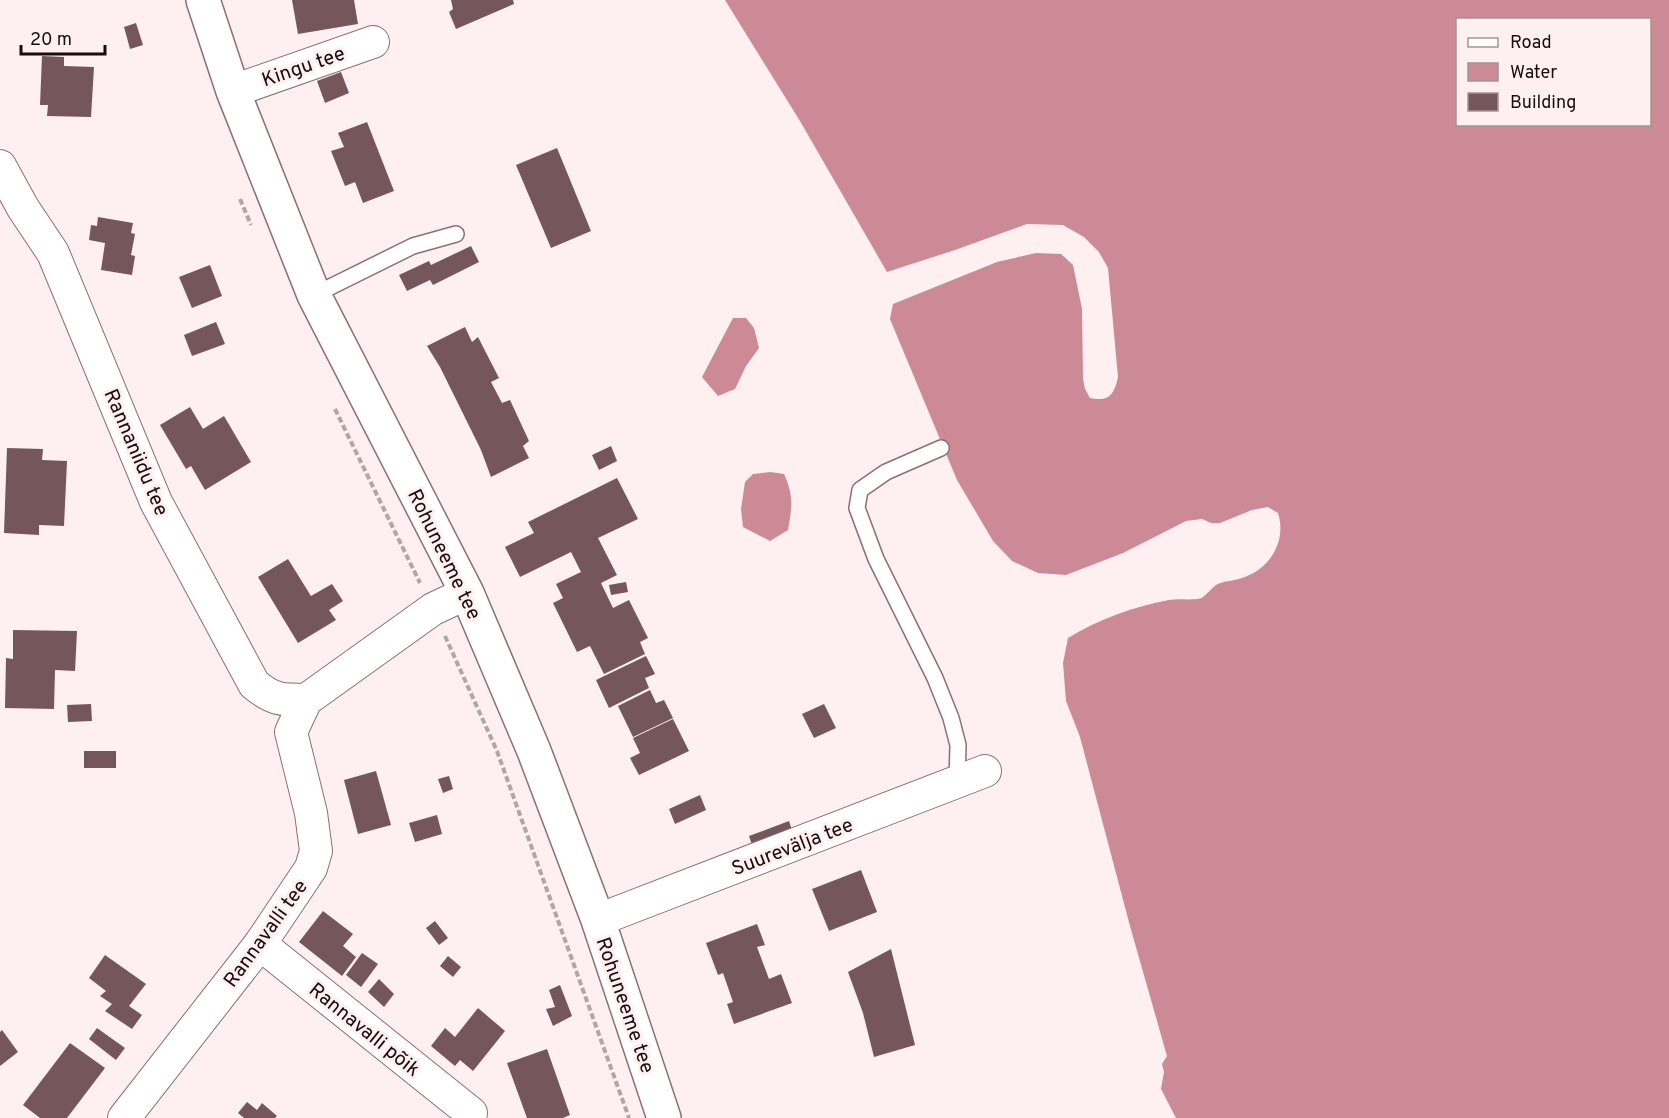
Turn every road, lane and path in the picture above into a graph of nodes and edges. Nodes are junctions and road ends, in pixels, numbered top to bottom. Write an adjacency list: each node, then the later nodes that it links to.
1 (203, 0): 3 (street, Rohuneeme tee)
2 (373, 42): 3 (street, Kingu tee)
3 (233, 91): 8 (street, Rohuneeme tee)
4 (0, 166): 13 (street, Rannaniidu tee)
5 (238, 192): 7 (path)
6 (456, 234): 8 (lane)
7 (256, 236)
8 (315, 295): 11 (street, Rohuneeme tee)
9 (333, 405): 12 (path)
10 (941, 448): 14 (lane)
11 (467, 593): 12 (street, Rannavalli tee); 15 (street, Rohuneeme tee)
12 (433, 609): 13 (street, Rannavalli tee); 19 (path)
13 (306, 700): 16 (street, Rannavalli tee)
14 (971, 777): 15 (street, Suurevälja tee)
15 (598, 920): 20 (street, Rohuneeme tee)
16 (260, 944): 17 (street, Rannavalli põik); 18 (street, Rannavalli tee)
17 (471, 1113)
18 (124, 1118)
19 (629, 1118)
20 (664, 1118)

